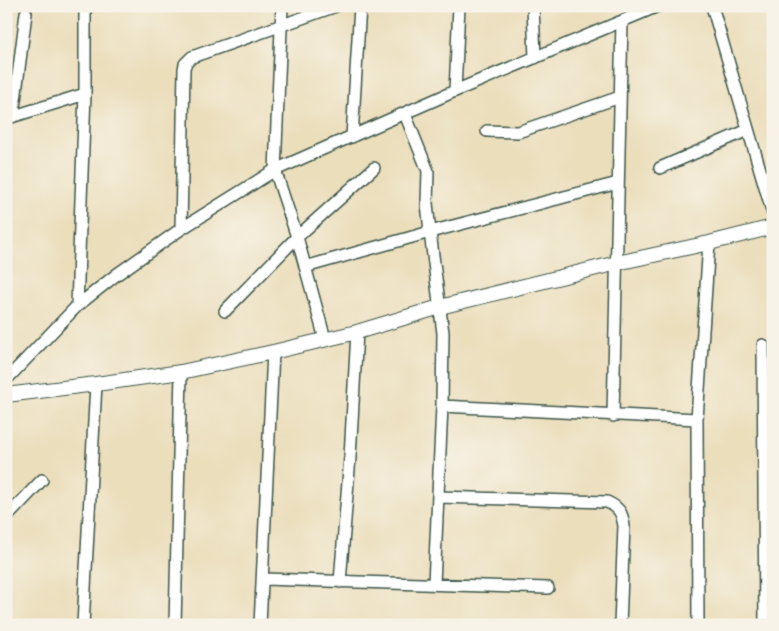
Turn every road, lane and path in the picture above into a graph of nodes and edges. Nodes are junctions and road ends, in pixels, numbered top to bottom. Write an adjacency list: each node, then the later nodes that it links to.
1 (85, 6): 14 (street)
2 (282, 6): 11 (street)
3 (336, 6): 11 (street)
4 (360, 6): 20 (street)
5 (459, 6): 13 (street)
6 (533, 6): 12 (street)
7 (658, 6): 10 (street)
8 (712, 6): 18 (street)
9 (26, 13): 17 (street)
10 (622, 21): 12 (street); 15 (street)
11 (281, 26): 23 (street); 27 (street)
12 (535, 58): 13 (street)
13 (455, 91): 16 (street)
14 (85, 94): 17 (street); 33 (street)
15 (620, 97): 19 (street); 24 (street)
16 (405, 114): 20 (street); 28 (street)
17 (10, 117)
18 (748, 130): 22 (street); 25 (street)
19 (487, 131)
20 (352, 137): 23 (street)
21 (374, 168): 29 (street)
22 (660, 168)
23 (275, 170): 27 (street); 29 (street)
24 (618, 183): 28 (street); 31 (street)
25 (773, 214)
26 (773, 227): 30 (street)
27 (181, 229): 33 (street)
28 (430, 232): 32 (street); 34 (street)
29 (297, 237): 32 (street); 35 (street)
30 (709, 244): 31 (street); 46 (street)
31 (617, 263): 34 (street); 45 (street)
32 (305, 267): 37 (street)
33 (77, 306): 41 (street)
34 (440, 307): 36 (street); 44 (street)
35 (226, 311)
36 (356, 332): 37 (street); 51 (street)
37 (325, 339): 39 (street)
38 (763, 345): 59 (street)
39 (273, 352): 40 (street); 50 (street)
40 (181, 372): 42 (street); 55 (street)
41 (6, 380)
42 (96, 384): 43 (street); 54 (street)
43 (6, 395)
44 (442, 406): 45 (street); 48 (street)
45 (613, 416): 46 (street)
46 (697, 419): 58 (street)
47 (42, 480): 49 (street)
48 (438, 497): 52 (street); 57 (street)
49 (6, 518)
50 (264, 579): 51 (street); 56 (street)
51 (340, 582): 52 (street)
52 (434, 584): 53 (street)
53 (548, 588)
54 (83, 625)
55 (175, 625)
56 (260, 625)
57 (620, 625)
58 (698, 625)
59 (766, 625)

